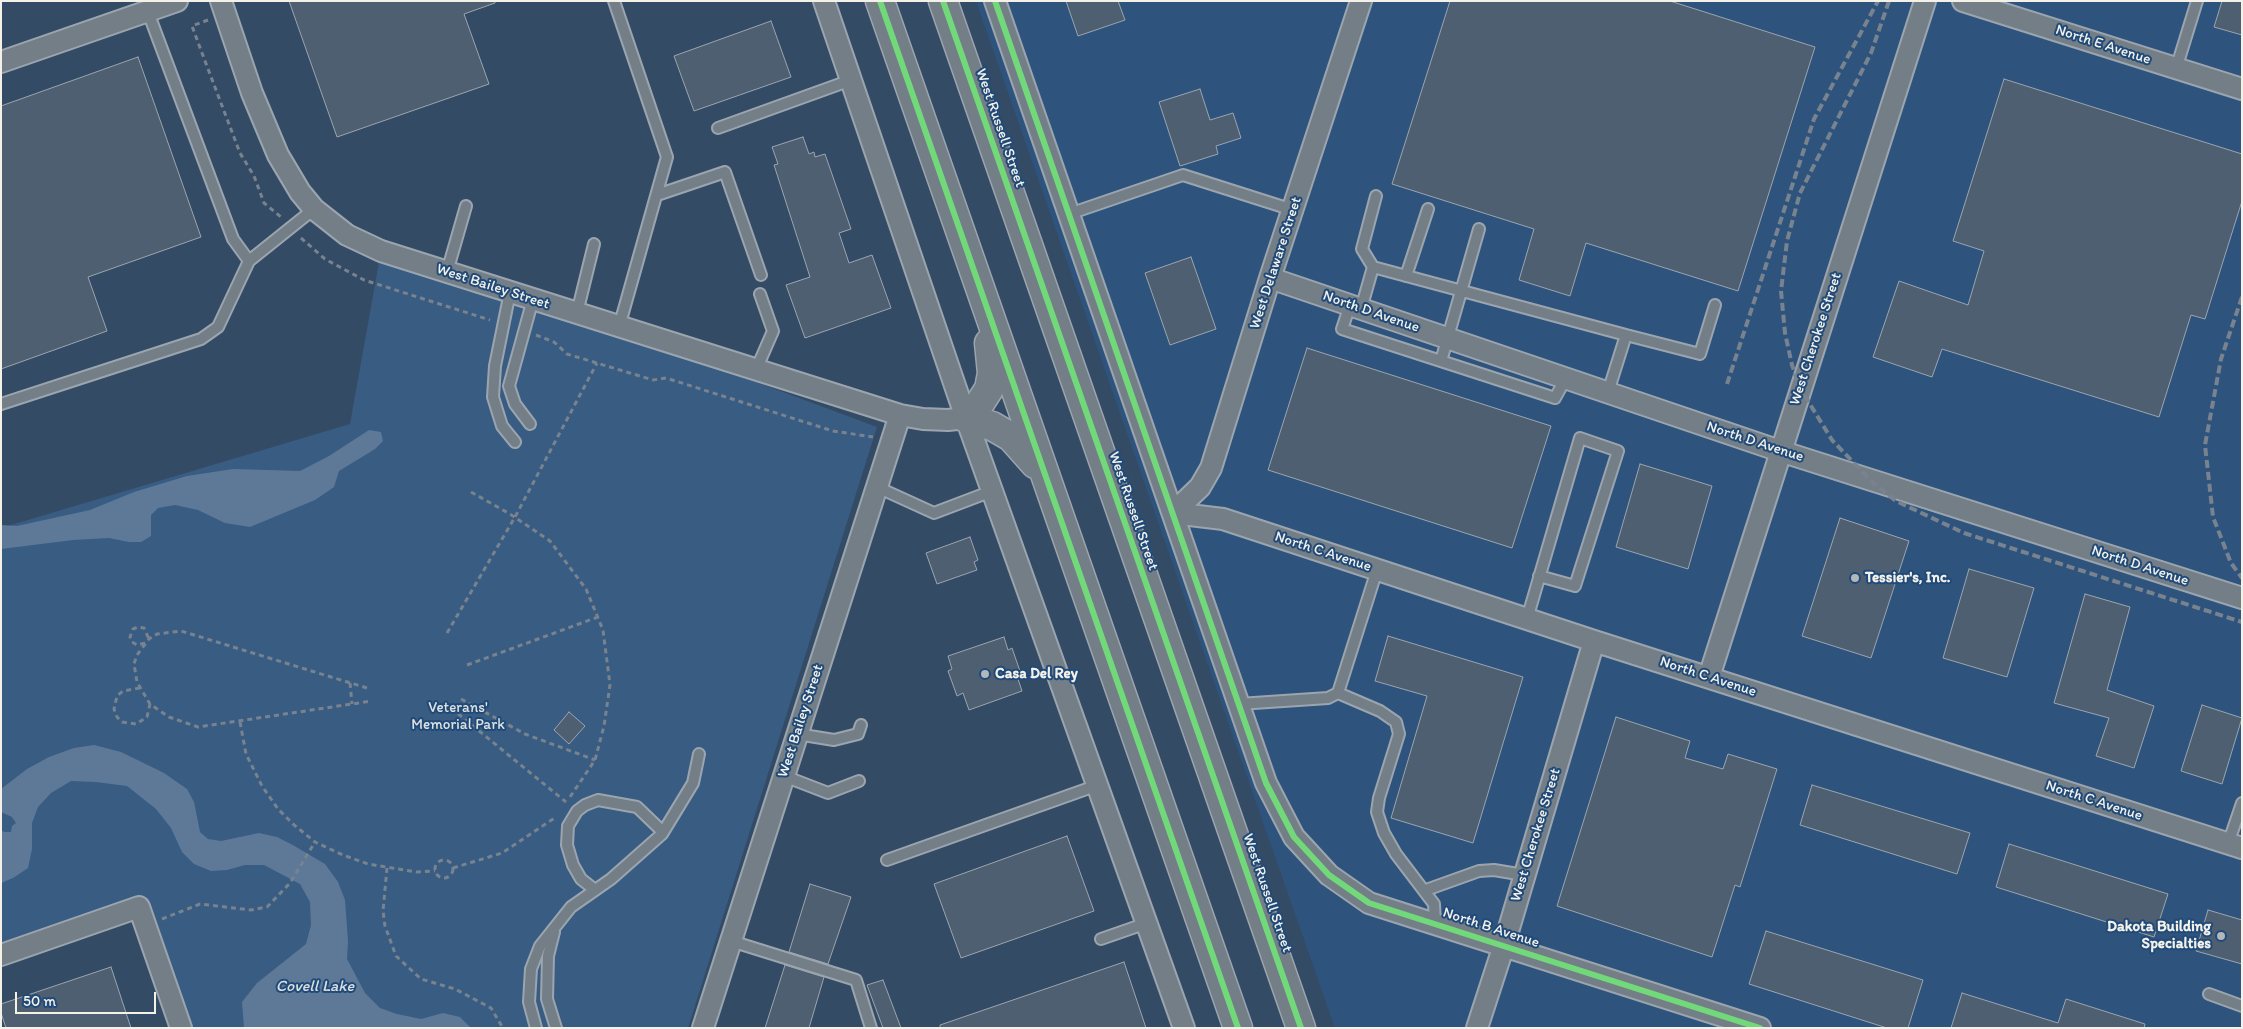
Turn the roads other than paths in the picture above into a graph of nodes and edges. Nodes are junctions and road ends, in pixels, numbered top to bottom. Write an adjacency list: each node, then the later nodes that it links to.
1 (178, 1): 13 (street)
2 (221, 1): 22 (street, West Bailey Street)
3 (614, 1): 19 (lane)
4 (824, 1): 16 (street)
5 (880, 1): 28 (highway)
6 (943, 1): 96 (highway, West Russell Street)
7 (995, 1): 25 (street)
8 (1361, 1): 24 (street, West Delaware Street)
9 (1925, 1): 54 (street, West Cherokee Street)
10 (1963, 1): 12 (street, North E Avenue)
11 (2197, 1): 15 (lane)
12 (2001, 7): 15 (street, North E Avenue)
13 (148, 12): 14 (street); 29 (lane)
14 (1, 62)
15 (2176, 68): 17 (street, North E Avenue)
16 (851, 80): 18 (lane); 51 (street)
17 (2242, 89)
18 (718, 128)
19 (657, 195): 32 (lane); 42 (lane)
20 (1376, 196): 30 (lane)
21 (466, 206): 31 (lane)
22 (314, 209): 29 (lane); 31 (street, West Bailey Street)
23 (1428, 209): 33 (lane)
24 (1293, 210): 25 (lane); 34 (street, West Delaware Street)
25 (1069, 214): 58 (street)
26 (1479, 229): 35 (lane)
27 (594, 244): 41 (lane)
28 (969, 257): 51 (highway); 57 (highway)
29 (249, 261): 49 (lane)
30 (1373, 267): 33 (lane); 40 (lane)
31 (447, 272): 36 (street, West Bailey Street)
32 (761, 275)
33 (1406, 276): 35 (lane)
34 (1270, 278): 40 (street, North D Avenue); 58 (street, West Delaware Street)
35 (1462, 291): 43 (lane); 44 (lane)
36 (510, 292): 38 (street, West Bailey Street); 53 (lane)
37 (760, 294): 46 (lane)
38 (533, 299): 41 (street, West Bailey Street); 52 (lane)
39 (1715, 305): 43 (lane)
40 (1356, 307): 44 (street, North D Avenue); 45 (lane)
41 (577, 313): 42 (street, West Bailey Street)
42 (619, 327): 46 (street, West Bailey Street)
43 (1626, 335): 48 (lane)
44 (1447, 338): 45 (lane); 47 (street, North D Avenue)
45 (1441, 361): 47 (lane)
46 (756, 370): 50 (street, West Bailey Street)
47 (1566, 378): 48 (street, North D Avenue)
48 (1608, 392): 54 (street, North D Avenue)
49 (1, 404)
50 (900, 415): 51 (street, West Bailey Street); 55 (street, West Bailey Street)
51 (966, 418): 56 (street); 57 (highway)
52 (530, 424)
53 (515, 442)
54 (1780, 451): 61 (street, North D Avenue); 64 (street, West Cherokee Street)
55 (877, 487): 56 (lane); 68 (street, West Bailey Street)
56 (992, 491): 72 (street)
57 (1052, 496): 95 (highway)
58 (1173, 514): 59 (street, North C Avenue); 66 (street)
59 (1377, 570): 62 (street, North C Avenue); 65 (lane)
60 (1539, 576): 60 (lane); 62 (lane)
61 (2242, 598)
62 (1527, 619): 63 (street, North C Avenue)
63 (1594, 641): 64 (street, North C Avenue); 77 (street, West Cherokee Street)
64 (1709, 677): 75 (street, North C Avenue)
65 (1338, 693): 66 (lane); 79 (lane)
66 (1239, 704): 81 (street, North B Avenue)
67 (861, 725): 68 (lane)
68 (797, 734): 70 (street, West Bailey Street)
69 (699, 754): 74 (lane)
70 (784, 776): 71 (lane); 84 (street, West Bailey Street)
71 (859, 782)
72 (1098, 785): 76 (lane); 80 (street)
73 (2242, 803): 75 (lane)
74 (663, 832): 78 (lane); 78 (lane)
75 (2235, 846)
76 (887, 860)
77 (1524, 876): 79 (lane); 85 (street, West Cherokee Street)
78 (595, 890): 82 (lane)
79 (1426, 890): 81 (lane)
80 (1147, 923): 83 (lane); 94 (street)
81 (1435, 924): 85 (street, North B Avenue)
82 (555, 928): 90 (lane); 91 (lane)
83 (1102, 939)
84 (731, 941): 92 (street, West Bailey Street); 93 (lane)
85 (1504, 945): 97 (street, West Cherokee Street); 98 (street, North B Avenue)
86 (1, 955): 89 (street)
87 (2209, 994): 88 (lane)
88 (2242, 1006)
89 (181, 1028)
90 (536, 1028)
91 (556, 1028)
92 (703, 1028)
93 (871, 1028)
94 (1184, 1028)
95 (1238, 1028)
96 (1301, 1028)
97 (1477, 1028)
98 (1760, 1028)

